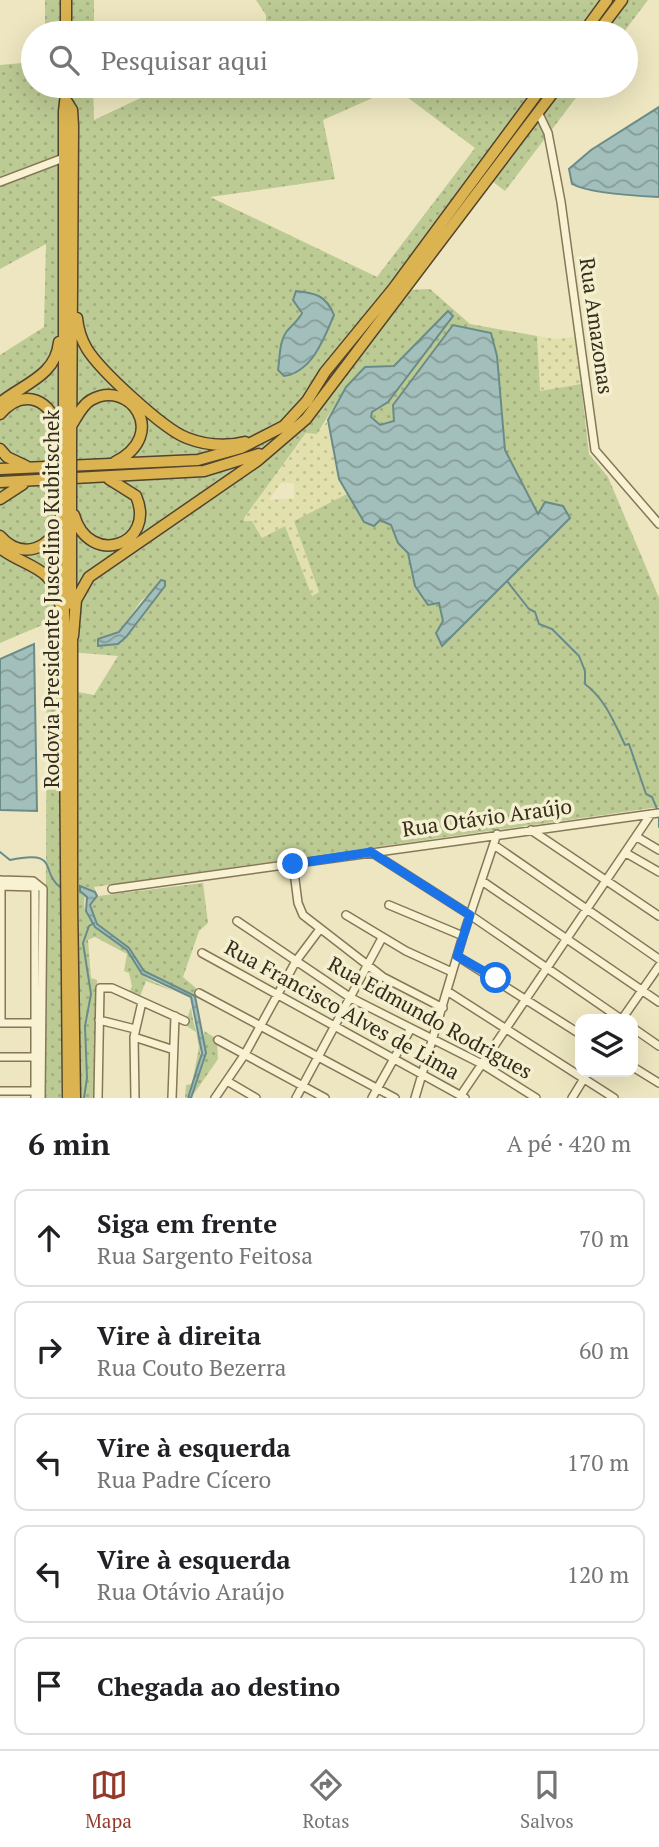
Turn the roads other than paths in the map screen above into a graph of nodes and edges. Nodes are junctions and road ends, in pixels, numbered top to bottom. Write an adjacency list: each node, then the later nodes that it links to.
1 (66, 0): 4 (highway)
2 (607, 0): 5 (highway)
3 (622, 0): 6 (highway)
4 (66, 21)
5 (592, 21)
6 (606, 21)
7 (67, 98): 10 (highway, Rodovia Presidente Juscelino Kubitschek)
8 (535, 98): 18 (highway)
9 (549, 98): 11 (highway)
10 (67, 102): 12 (highway, Rodovia Presidente Juscelino Kubitschek); 14 (highway, Rodovia Presidente Juscelino Kubitschek)
11 (538, 112): 21 (highway); 32 (street, Rua Amazonas)
12 (66, 157): 13 (street); 15 (highway, Rodovia Presidente Juscelino Kubitschek)
13 (0, 182)
14 (72, 281): 19 (highway, Rodovia Presidente Juscelino Kubitschek); 20 (highway)
15 (64, 310): 16 (highway); 23 (highway, Rodovia Presidente Juscelino Kubitschek)
16 (0, 403)
17 (0, 414): 23 (highway)
18 (295, 415): 20 (highway); 21 (highway)
19 (71, 426): 23 (highway, Rodovia Presidente Juscelino Kubitschek); 24 (highway)
20 (269, 435): 24 (highway)
21 (273, 447): 27 (highway); 36 (highway)
22 (0, 449): 25 (highway)
23 (66, 449): 31 (highway, Rodovia Presidente Juscelino Kubitschek, bridge)
24 (109, 464): 25 (highway)
25 (33, 468): 26 (highway)
26 (0, 469)
27 (105, 477): 28 (highway); 31 (highway)
28 (30, 481): 29 (highway); 30 (highway)
29 (0, 482)
30 (0, 499)
31 (67, 500): 33 (highway); 35 (highway, Rodovia Presidente Juscelino Kubitschek); 36 (highway, Rodovia Presidente Juscelino Kubitschek)
32 (659, 524)
33 (0, 537)
34 (0, 548): 35 (highway)
35 (64, 628): 114 (highway, Rodovia Presidente Juscelino Kubitschek)
36 (73, 636): 115 (highway, Rodovia Presidente Juscelino Kubitschek)
37 (655, 813): 38 (street, Rua Otávio Araújo); 40 (street)
38 (531, 830): 39 (street, Rua Otávio Araújo); 48 (street)
39 (498, 834): 41 (street); 43 (street, Rua Otávio Araújo)
40 (637, 837): 42 (street); 44 (street)
41 (494, 845): 47 (street); 52 (street)
42 (659, 850)
43 (371, 852): 45 (street, Rua Otávio Araújo); 54 (street)
44 (626, 853): 46 (street); 48 (street)
45 (293, 864): 50 (street, Rua Otávio Araújo); 57 (street)
46 (659, 872)
47 (482, 881): 54 (street); 60 (street)
48 (607, 881): 52 (street); 55 (street)
49 (1, 883): 83 (street); 84 (street)
50 (112, 889)
51 (388, 905): 58 (street)
52 (587, 910): 60 (street); 63 (street)
53 (346, 915): 59 (street)
54 (470, 915): 58 (street); 67 (street)
55 (659, 916)
56 (237, 921): 64 (street, Rua Edmundo Rodrigues)
57 (320, 929): 64 (street); 66 (street)
58 (463, 936): 62 (street)
59 (382, 938): 66 (street); 68 (street)
60 (568, 939): 67 (street); 69 (street)
61 (202, 953): 72 (street, Rua Francisco Alves de Lima)
62 (457, 956): 68 (street); 74 (street)
63 (659, 959)
64 (296, 961): 72 (street); 73 (street, Rua Edmundo Rodrigues)
65 (659, 966): 69 (street)
66 (367, 967): 73 (street); 77 (street)
67 (548, 968): 74 (street); 78 (street)
68 (452, 972): 70 (street)
69 (642, 990): 76 (street); 79 (street)
70 (447, 991): 77 (street); 87 (street)
71 (199, 993): 85 (street)
72 (277, 995): 85 (street); 86 (street, Rua Francisco Alves de Lima)
73 (351, 998): 86 (street); 88 (street, Rua Edmundo Rodrigues)
74 (526, 998): 87 (street); 89 (street)
75 (142, 1002): 80 (street); 81 (street); 91 (street)
76 (659, 1002)
77 (443, 1008): 92 (street)
78 (615, 1014)
79 (625, 1014)
80 (175, 1016): 82 (street); 95 (street)
81 (99, 1020): 91 (street); 116 (street)
82 (185, 1021)
83 (1, 1023): 84 (street)
84 (39, 1023): 99 (street); 103 (street)
85 (261, 1025): 96 (street); 97 (street)
86 (335, 1027): 97 (street); 100 (street, Rua Francisco Alves de Lima)
87 (505, 1027): 101 (street); 106 (street)
88 (410, 1030): 92 (street, Rua Edmundo Rodrigues); 100 (street)
89 (575, 1031)
90 (638, 1031): 94 (street)
91 (134, 1033): 95 (street); 117 (street)
92 (433, 1039): 101 (street, Rua Edmundo Rodrigues); 104 (street)
93 (218, 1040): 96 (street)
94 (659, 1046)
95 (171, 1049): 118 (street)
96 (245, 1054): 107 (street); 109 (street)
97 (320, 1056): 109 (street); 110 (street)
98 (0, 1057): 99 (street)
99 (36, 1057): 103 (street)
100 (394, 1060): 104 (street, Rua Francisco Alves de Lima); 110 (street)
101 (482, 1063): 113 (street); 126 (street, Rua Edmundo Rodrigues)
102 (638, 1071): 108 (street)
103 (38, 1075): 112 (street)
104 (421, 1076): 113 (street, Rua Francisco Alves de Lima); 125 (street)
105 (585, 1077): 106 (street)
106 (583, 1080): 127 (street); 128 (street)
107 (226, 1081): 119 (street); 120 (street)
108 (659, 1083)
109 (303, 1085): 121 (street); 122 (street)
110 (378, 1087): 123 (street); 124 (street)
111 (0, 1091): 112 (street)
112 (37, 1096)
113 (463, 1097)
114 (68, 1098)
115 (75, 1098)
116 (98, 1098)
117 (135, 1098)
118 (172, 1098)
119 (215, 1098)
120 (256, 1098)
121 (296, 1098)
122 (325, 1098)
123 (372, 1098)
124 (396, 1098)
125 (415, 1098)
126 (536, 1098)
127 (572, 1098)
128 (614, 1098)

